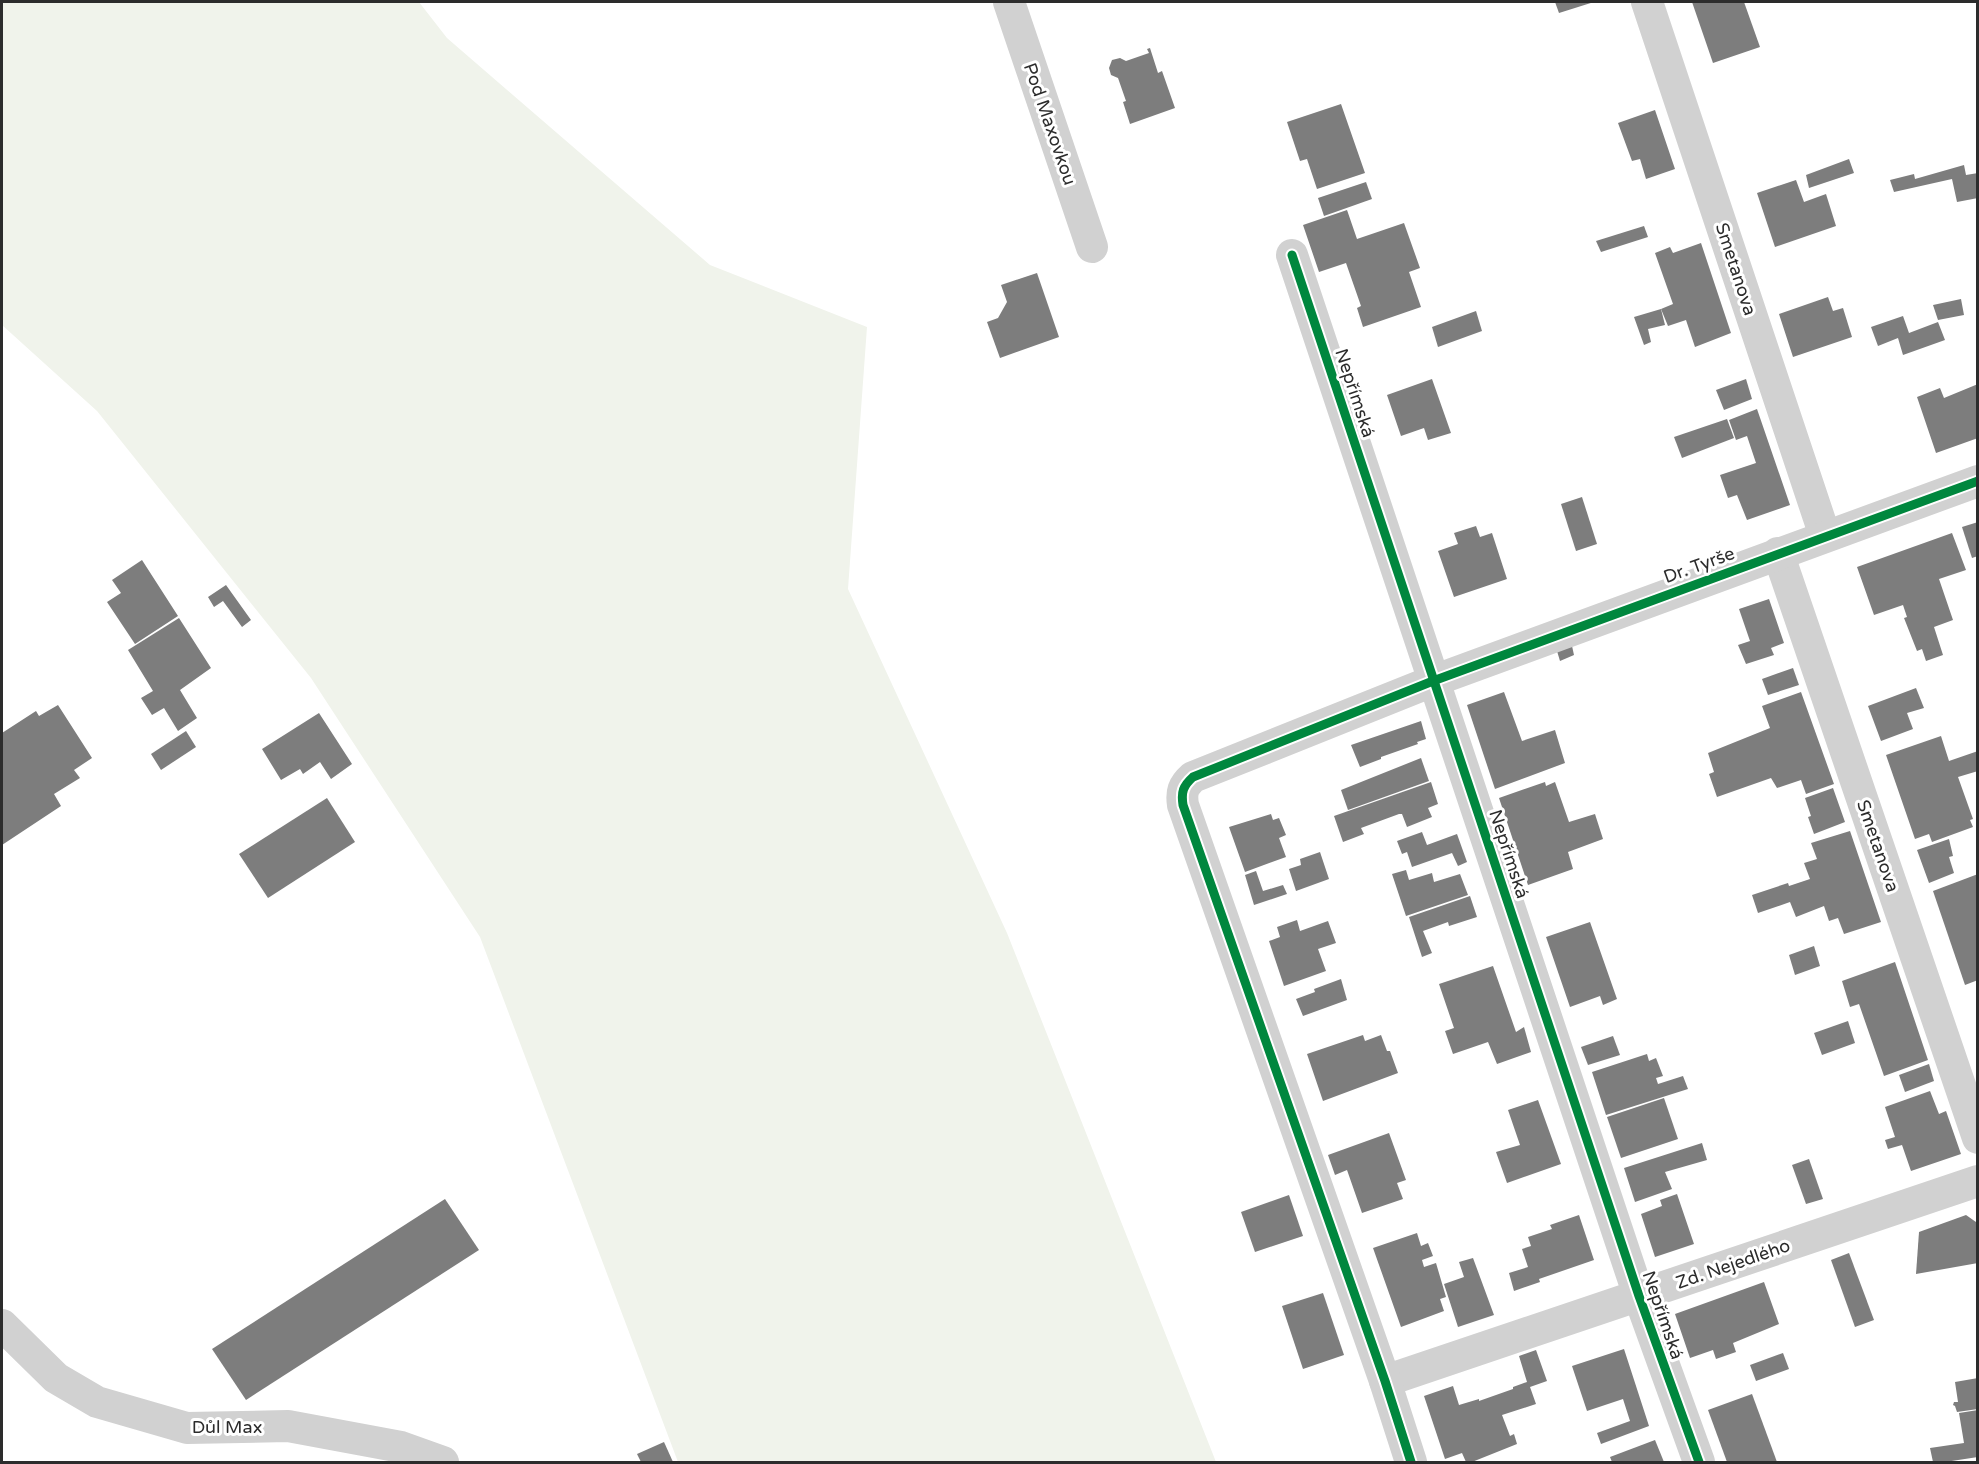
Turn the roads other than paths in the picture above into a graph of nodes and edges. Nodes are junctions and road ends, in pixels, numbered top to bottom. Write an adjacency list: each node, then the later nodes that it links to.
1 (1009, 2): 3 (street, Pod Maxovkou)
2 (1647, 2): 6 (street, Smetanova)
3 (1092, 247)
4 (1292, 255): 8 (street, Nepřímská)
5 (1977, 481): 6 (street, Dr. Tyrše)
6 (1825, 536): 7 (street, Dr. Tyrše)
7 (1778, 553): 8 (street, Dr. Tyrše); 9 (street, Smetanova)
8 (1433, 681): 11 (street, Nepřímská); 13 (street, Dr. Tyrše)
9 (1977, 1138)
10 (1977, 1180): 11 (street, Zd. Nejedlého)
11 (1639, 1296): 13 (street, Zd. Nejedlého); 16 (street, Nepřímská)
12 (2, 1325): 14 (street, Důl Max)
13 (1385, 1381): 15 (street)
14 (443, 1462)
15 (1411, 1462)
16 (1699, 1462)

